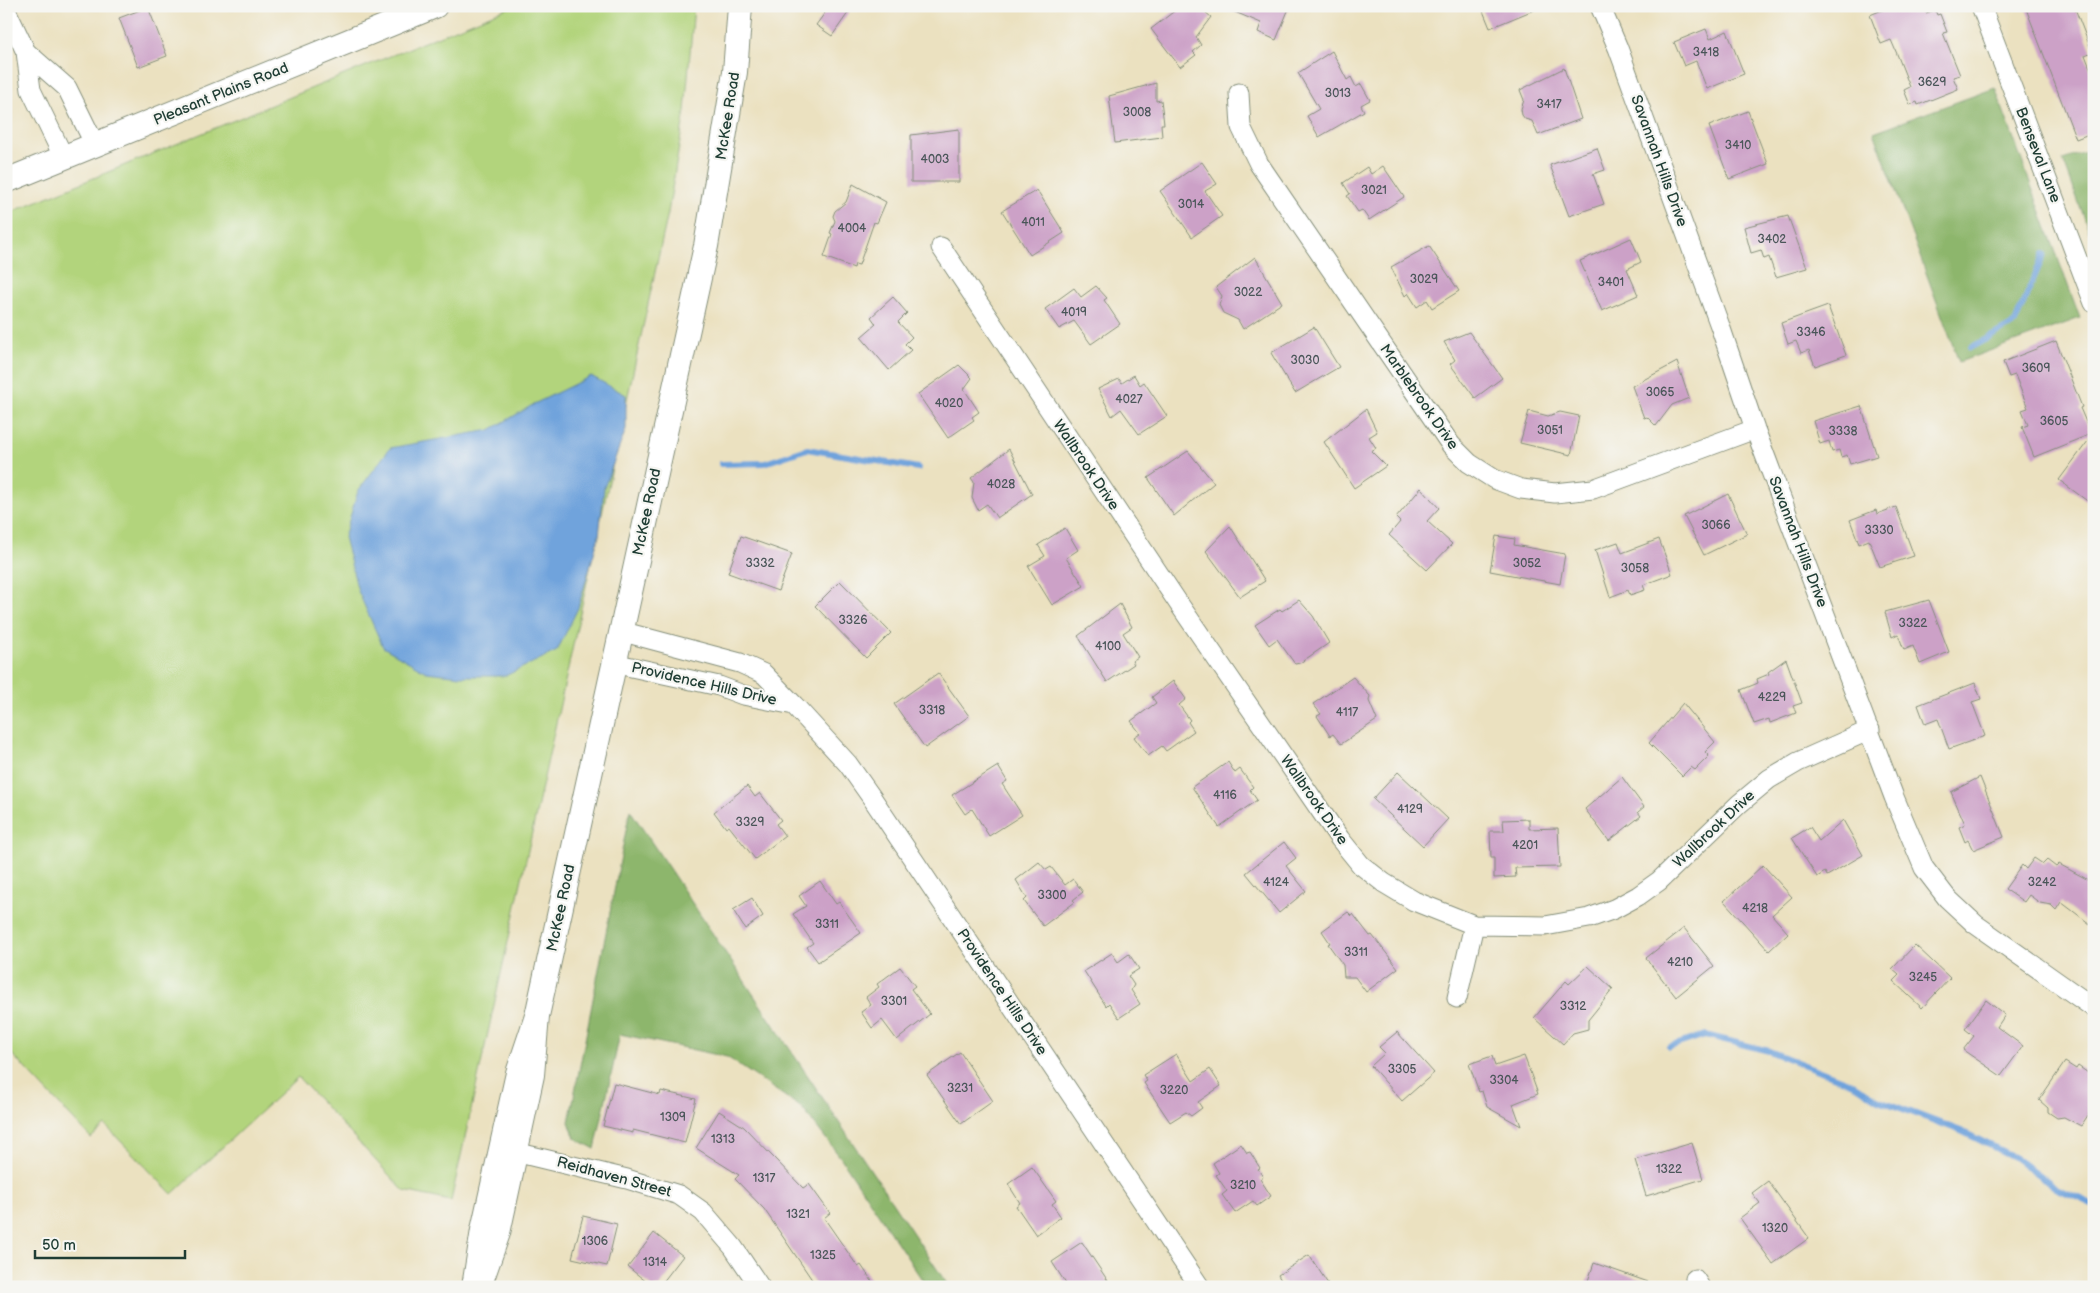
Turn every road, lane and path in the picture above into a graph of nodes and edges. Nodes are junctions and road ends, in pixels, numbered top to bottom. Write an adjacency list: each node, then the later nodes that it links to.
1 (740, 6): 15 (street, McKee Road)
2 (1600, 6): 14 (street, Savannah Hills Drive)
3 (1982, 6): 13 (street, Benseval Lane)
4 (428, 8): 6 (street, Pleasant Plains Road)
5 (6, 10): 7 (street)
6 (397, 13): 9 (street, Pleasant Plains Road)
7 (26, 52): 9 (street); 10 (street)
8 (1238, 93): 14 (street, Marblebrook Drive)
9 (95, 145): 10 (street, Pleasant Plains Road)
10 (64, 158): 11 (street, Pleasant Plains Road)
11 (6, 181)
12 (941, 247): 19 (street, Wallbrook Drive)
13 (2094, 303)
14 (1756, 429): 18 (street, Savannah Hills Drive)
15 (620, 631): 16 (street, McKee Road); 17 (street, Providence Hills Drive)
16 (613, 664): 17 (street, Providence Hills Drive); 22 (street, McKee Road)
17 (794, 705): 27 (street, Providence Hills Drive)
18 (1870, 730): 19 (street, Wallbrook Drive); 21 (street, Savannah Hills Drive)
19 (1474, 925): 20 (street)
20 (1457, 998)
21 (2094, 1008)
22 (537, 1016): 23 (street, McKee Road); 24 (street, McKee Road)
23 (515, 1152): 25 (street, McKee Road); 26 (street, Reidhaven Street)
24 (474, 1287)
25 (479, 1287)
26 (760, 1287)
27 (1200, 1287)

